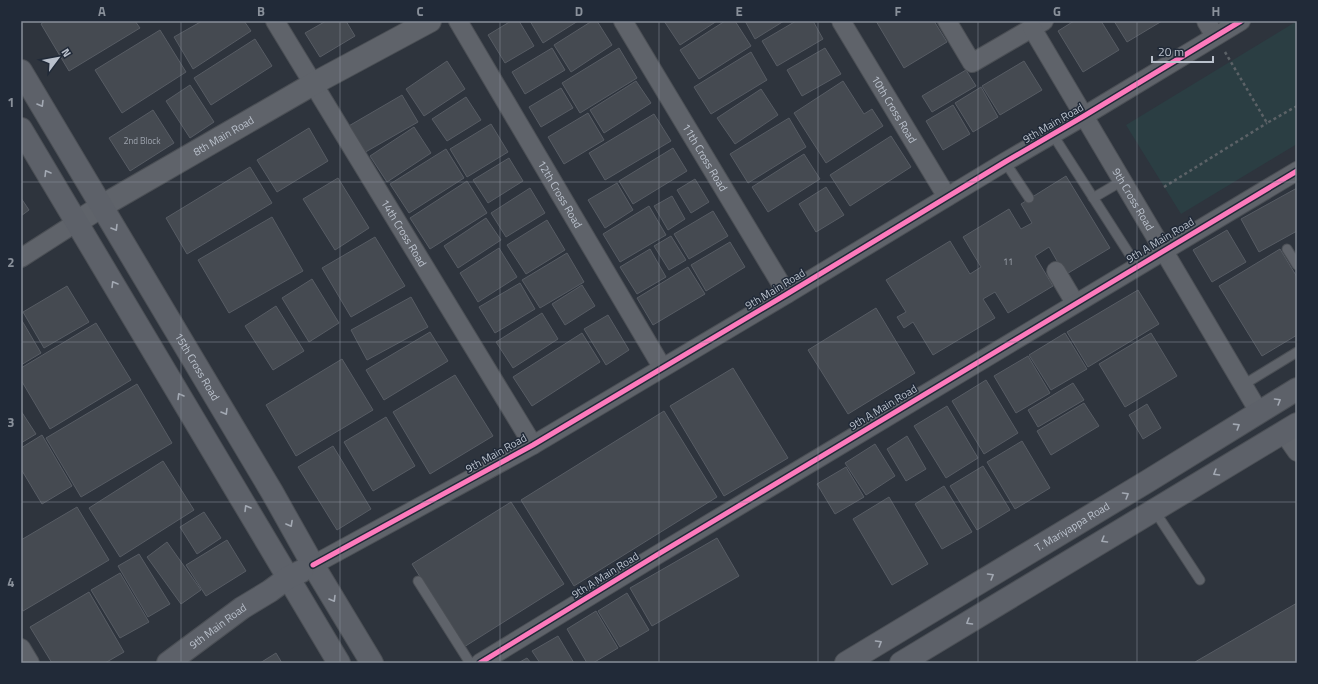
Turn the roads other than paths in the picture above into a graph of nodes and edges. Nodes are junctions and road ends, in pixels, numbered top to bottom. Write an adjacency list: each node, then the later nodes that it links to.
1 (275, 21): 12 (street, 14th Cross Road)
2 (430, 21): 12 (street, 8th Main Road)
3 (458, 21): 33 (street, 12th Cross Road)
4 (623, 21): 30 (street, 11th Cross Road)
5 (841, 21): 19 (street, 10th Cross Road)
6 (947, 21): 9 (street)
7 (1206, 21): 10 (street)
8 (1241, 21): 10 (street, 9th Main Road)
9 (1038, 25): 13 (street, 9th Cross Road)
10 (1215, 36): 13 (street, 9th Main Road)
11 (21, 71): 22 (main road, 15th Cross Road, one-way to 22)
12 (313, 84): 22 (street, 8th Main Road); 38 (street, 14th Cross Road)
13 (1084, 116): 15 (street, 9th Main Road); 18 (street, 9th Cross Road)
14 (21, 129): 23 (main road, one-way to 14)
15 (1053, 135): 16 (street, 9th Main Road); 21 (lane)
16 (1006, 162): 19 (street, 9th Main Road); 20 (lane)
17 (1297, 171): 25 (street, 9th A Main Road)
18 (1122, 181): 21 (lane); 25 (street, 9th Cross Road)
19 (947, 197): 30 (street, 9th Main Road)
20 (1029, 198)
21 (1094, 198): 28 (lane)
22 (102, 206): 23 (street, 8th Main Road); 41 (main road, 15th Cross Road, one-way to 41)
23 (77, 222): 26 (street, 8th Main Road); 42 (main road, one-way to 23)
24 (1287, 249): 27 (lane)
25 (1163, 250): 28 (street, 9th A Main Road); 34 (street, 9th Cross Road)
26 (21, 258)
27 (1297, 265)
28 (1137, 266): 31 (street, 9th A Main Road)
29 (1056, 271): 31 (street)
30 (787, 294): 33 (street, 9th Main Road)
31 (1075, 303): 51 (street, 9th A Main Road)
32 (1297, 352): 34 (lane)
33 (662, 367): 38 (street, 9th Main Road)
34 (1243, 385): 36 (street, 9th Cross Road)
35 (1297, 389): 36 (main road, T. Mariyappa Road, one-way to 35)
36 (1259, 412): 52 (main road, T. Mariyappa Road, one-way to 36)
37 (1290, 428): 39 (street); 40 (main road, one-way to 40)
38 (533, 445): 41 (street, 9th Main Road)
39 (1297, 452)
40 (1154, 510): 43 (lane); 53 (main road, one-way to 53)
41 (313, 565): 42 (main road, 9th Main Road); 49 (main road, 15th Cross Road, one-way to 49)
42 (289, 577): 47 (main road, 9th Main Road); 48 (main road)
43 (1200, 580)
44 (418, 581): 50 (lane)
45 (21, 648): 46 (street)
46 (30, 663)
47 (168, 663)
48 (339, 663)
49 (372, 663)
50 (470, 663)
51 (480, 663)
52 (846, 663)
53 (901, 663)

